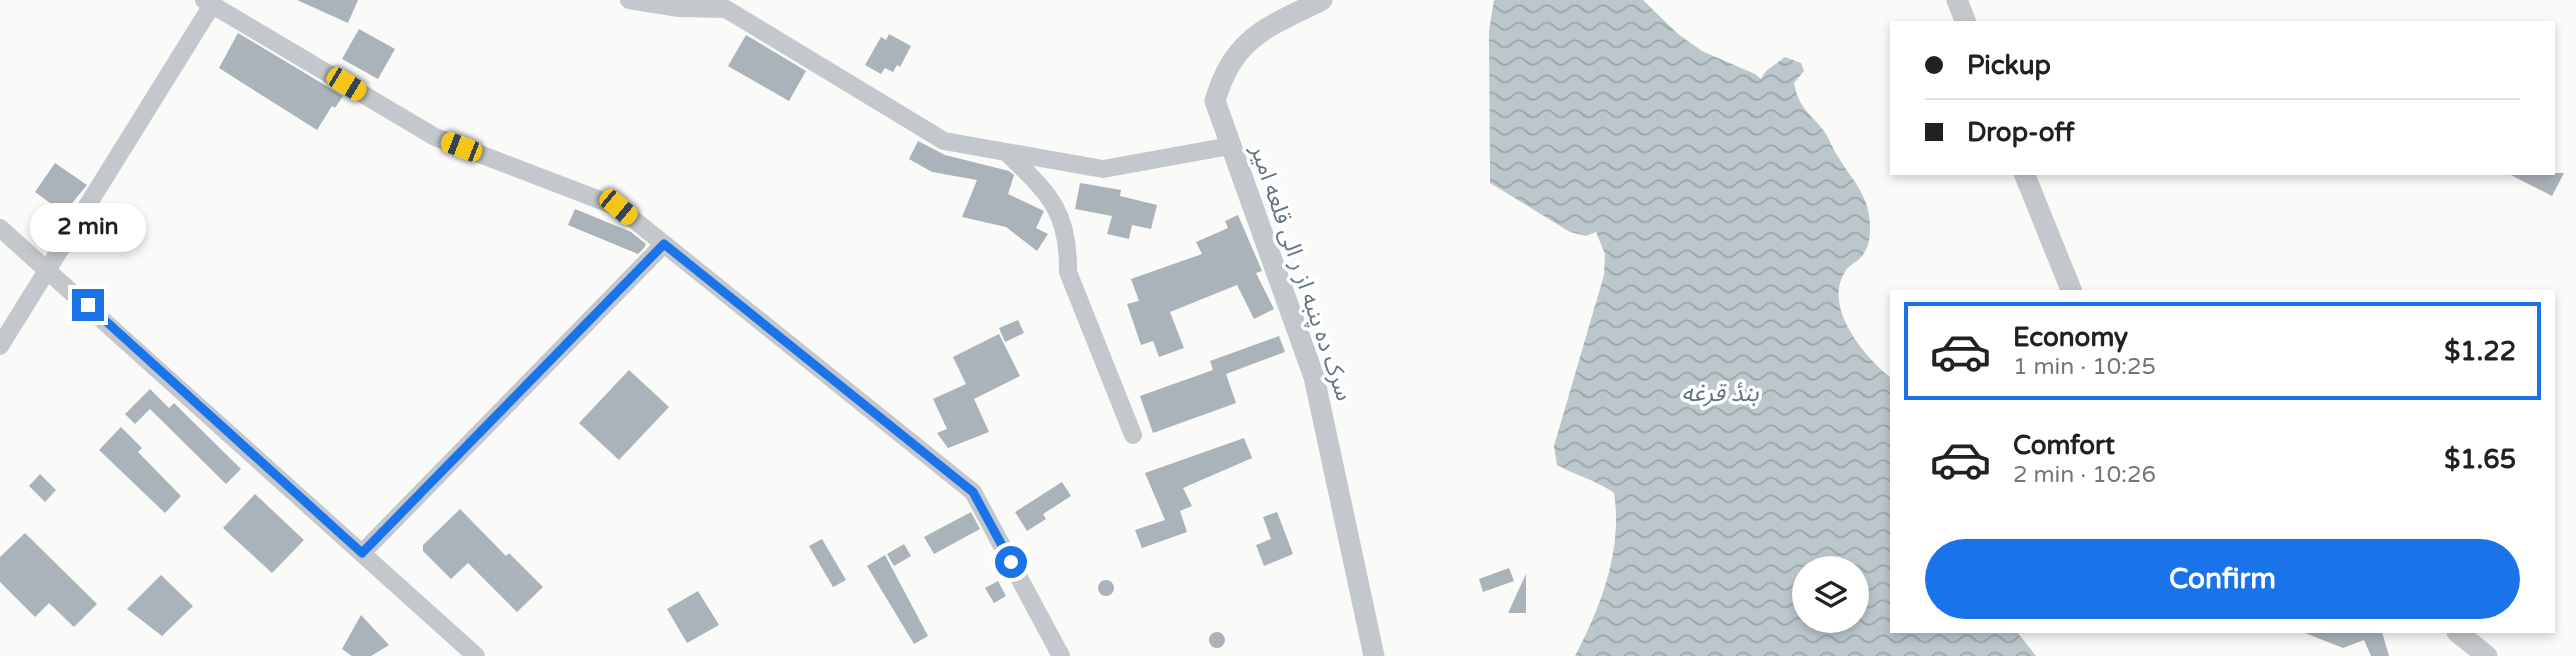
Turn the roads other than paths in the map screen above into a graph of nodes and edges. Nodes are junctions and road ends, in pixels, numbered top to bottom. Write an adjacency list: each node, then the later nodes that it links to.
1 (629, 0): 7 (street)
2 (1322, 0): 6 (street, سرک ده پنبه از ر الی قلعه امیر)
3 (1957, 0): 5 (street)
4 (208, 2): 10 (street); 11 (street)
5 (1965, 21)
6 (1230, 146): 7 (street); 19 (street, سرک ده پنبه از ر الی قلعه امیر)
7 (1007, 153): 14 (street)
8 (2025, 175): 12 (street)
9 (0, 228): 11 (street)
10 (664, 244): 15 (street); 18 (street)
11 (48, 270): 13 (street); 15 (street)
12 (2071, 290)
13 (0, 346)
14 (1133, 435)
15 (362, 553): 17 (street)
16 (2458, 633): 20 (street)
17 (476, 656)
18 (1060, 656)
19 (1374, 656)
20 (2487, 656)

